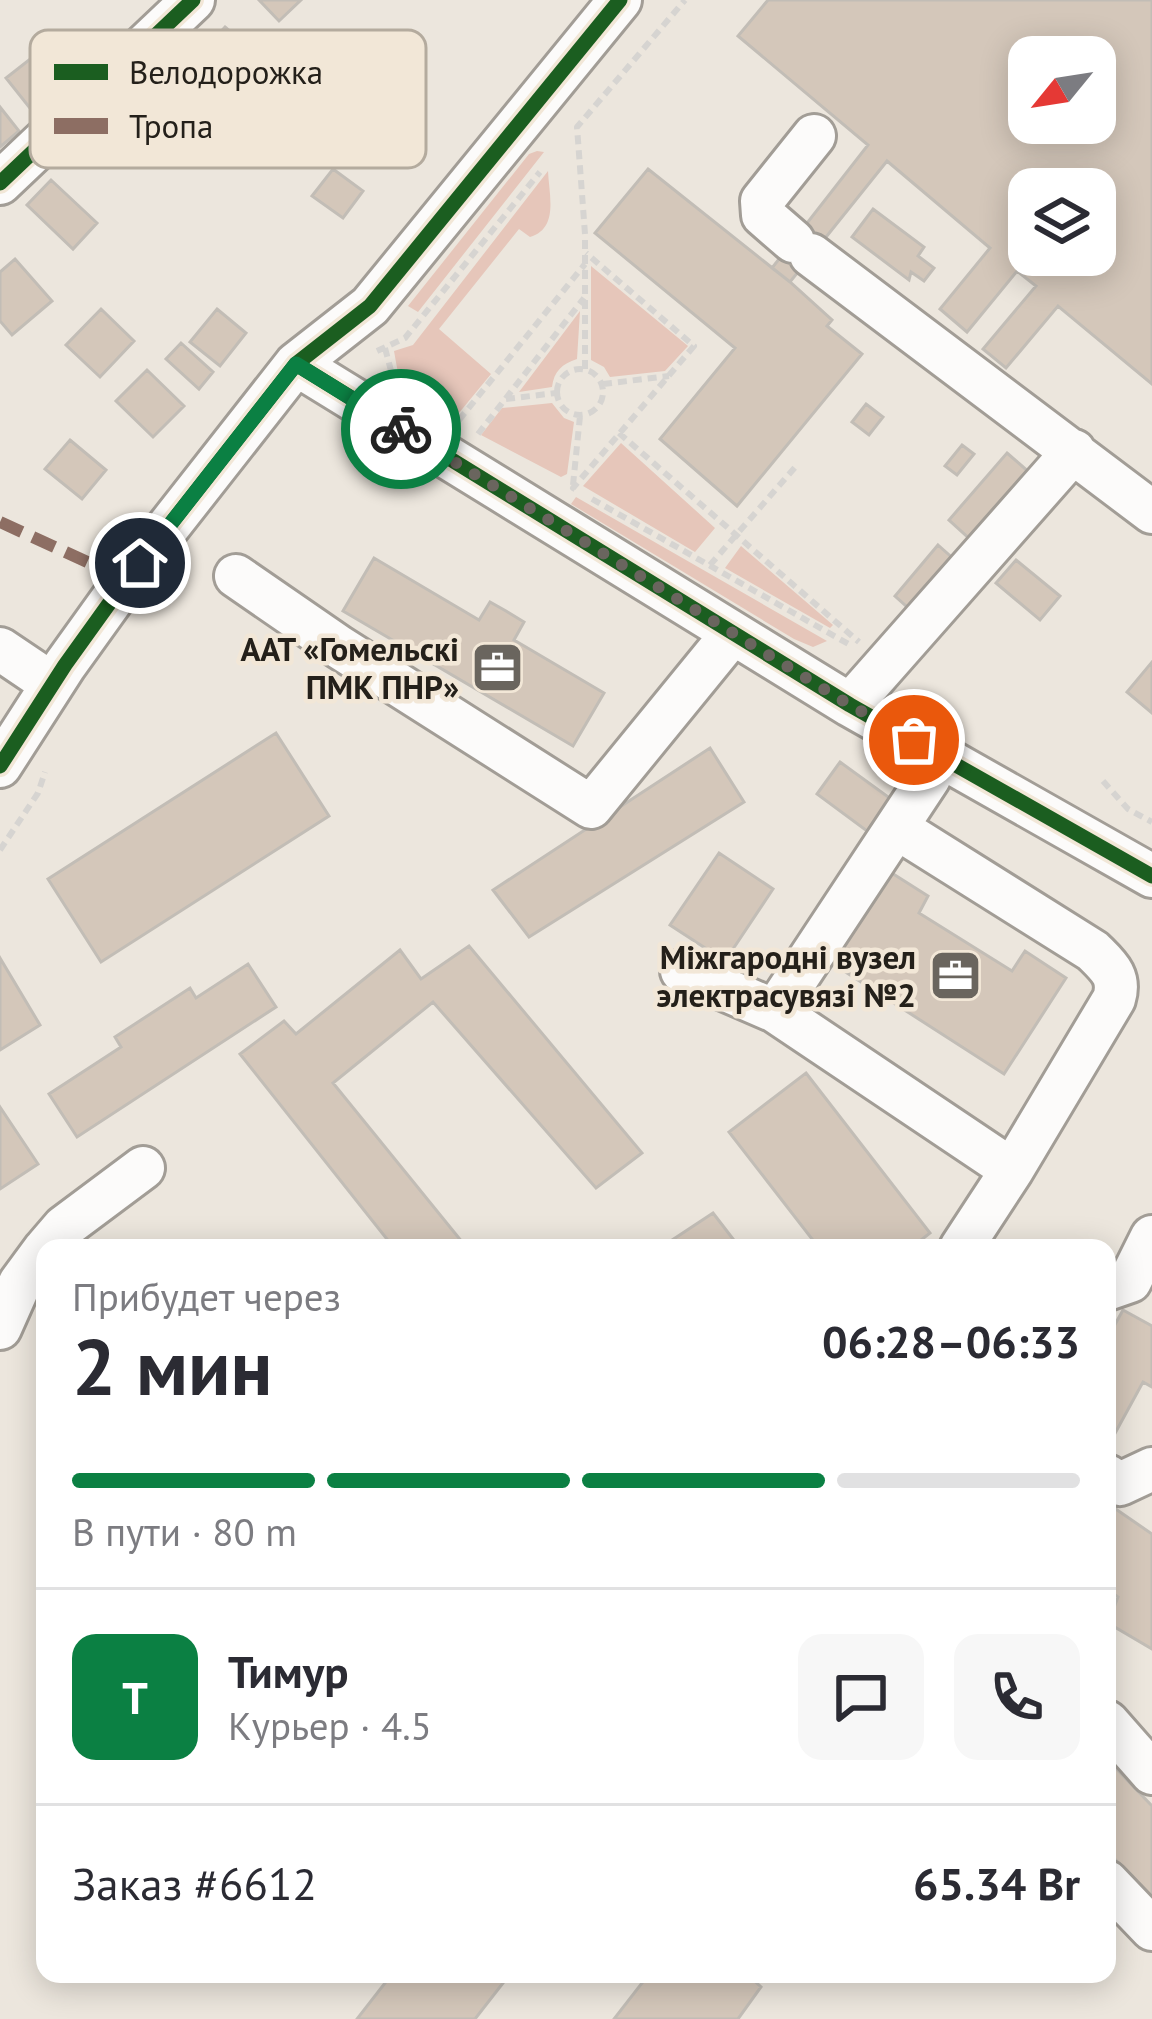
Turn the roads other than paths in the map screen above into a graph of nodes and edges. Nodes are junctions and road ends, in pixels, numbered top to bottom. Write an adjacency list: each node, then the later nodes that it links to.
1 (193, 0): 3 (street)
2 (620, 0): 7 (street)
3 (162, 30)
4 (814, 136): 8 (street)
5 (30, 155): 6 (street)
6 (0, 184)
7 (296, 364): 11 (street); 13 (street)
8 (1074, 451): 9 (street); 14 (street)
9 (1152, 512)
10 (236, 576): 11 (street)
11 (733, 633): 14 (street)
12 (0, 650): 13 (street)
13 (52, 684): 15 (street)
14 (850, 705): 18 (street)
15 (0, 766)
16 (929, 778): 17 (street)
17 (897, 828): 20 (street); 22 (street)
18 (1152, 876)
19 (682, 970): 20 (street)
20 (775, 1011): 22 (street)
21 (143, 1168): 24 (street)
22 (1012, 1170): 25 (street)
23 (1152, 1238): 27 (street)
24 (53, 1239)
25 (967, 1239)
26 (36, 1260): 28 (street)
27 (1116, 1286)
28 (0, 1328)
29 (1152, 1469): 30 (street)
30 (1116, 1482)
31 (1116, 1732): 32 (street)
32 (1152, 1773)
33 (1116, 1891): 34 (street)
34 (1152, 1929)

